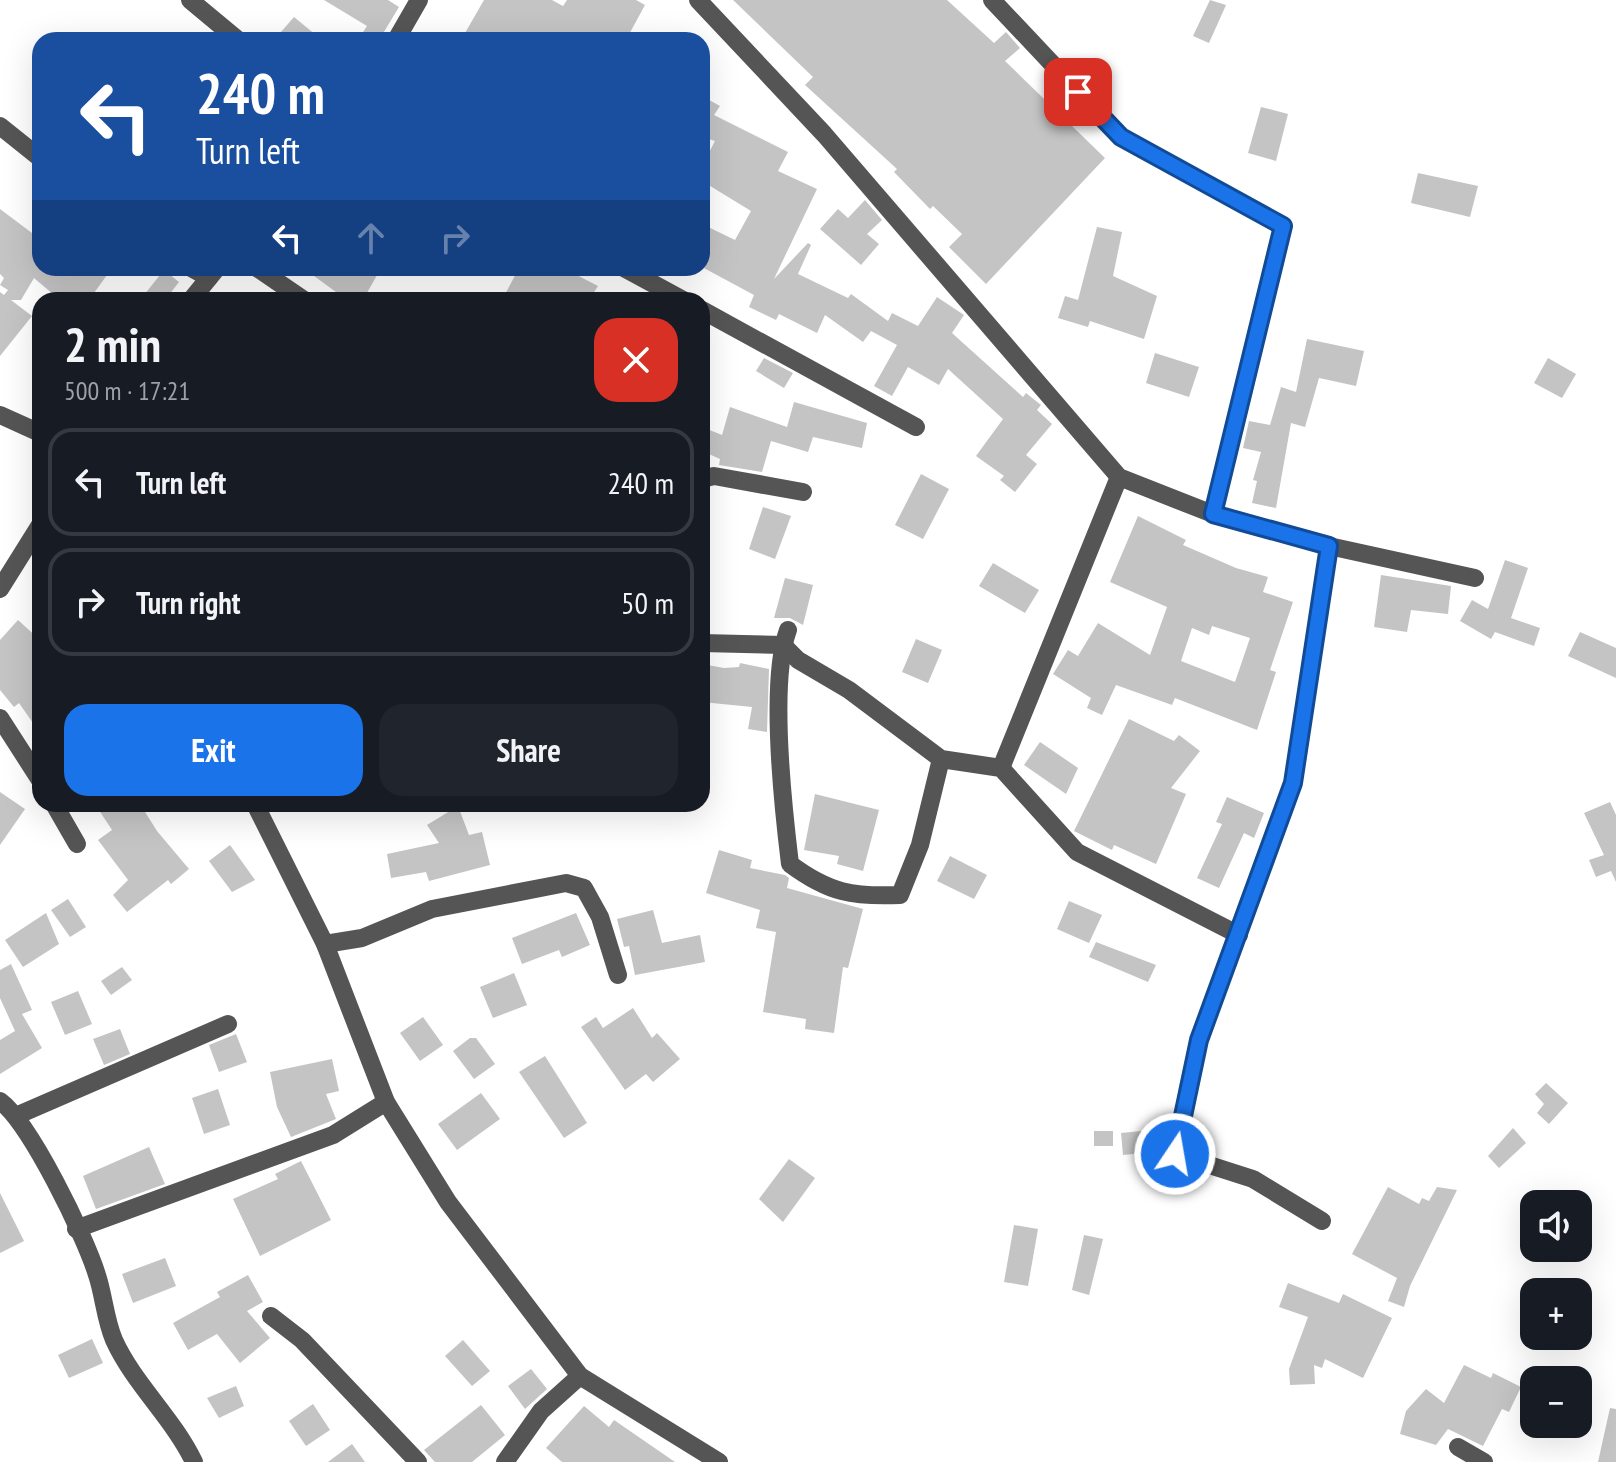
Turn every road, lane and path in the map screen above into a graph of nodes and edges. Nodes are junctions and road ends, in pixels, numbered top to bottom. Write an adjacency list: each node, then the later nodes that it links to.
1 (190, 0): 5 (street)
2 (419, 0): 6 (street)
3 (698, 0): 20 (street)
4 (992, 0): 22 (street)
5 (228, 32)
6 (401, 32)
7 (0, 126): 8 (street)
8 (32, 152)
9 (211, 276): 12 (street)
10 (269, 276): 13 (street)
11 (639, 276): 14 (street)
12 (198, 292)
13 (292, 292)
14 (668, 292)
15 (710, 314): 17 (street)
16 (0, 415): 18 (street)
17 (916, 427)
18 (32, 429)
19 (710, 477): 21 (street)
20 (1119, 477): 22 (street); 32 (street)
21 (803, 492)
22 (1213, 514): 24 (street)
23 (32, 538): 26 (street)
24 (1329, 546): 25 (street); 36 (street)
25 (1475, 578)
26 (0, 589)
27 (786, 638): 28 (street); 30 (street); 30 (street)
28 (710, 643)
29 (0, 718): 31 (street)
30 (941, 759): 32 (street)
31 (32, 768)
32 (1001, 768): 36 (street)
33 (59, 812): 35 (street)
34 (259, 812): 37 (street)
35 (77, 844)
36 (1239, 935): 43 (street)
37 (325, 944): 38 (street); 41 (street)
38 (618, 975)
39 (228, 1024): 42 (street)
40 (0, 1101): 42 (street)
41 (386, 1102): 44 (street); 46 (street)
42 (18, 1115): 44 (street)
43 (1322, 1221)
44 (76, 1229): 49 (street)
45 (271, 1316): 50 (street)
46 (580, 1376): 51 (street); 52 (street)
47 (1458, 1447): 48 (street)
48 (1478, 1461)
49 (194, 1462)
50 (418, 1462)
51 (505, 1462)
52 (719, 1462)

